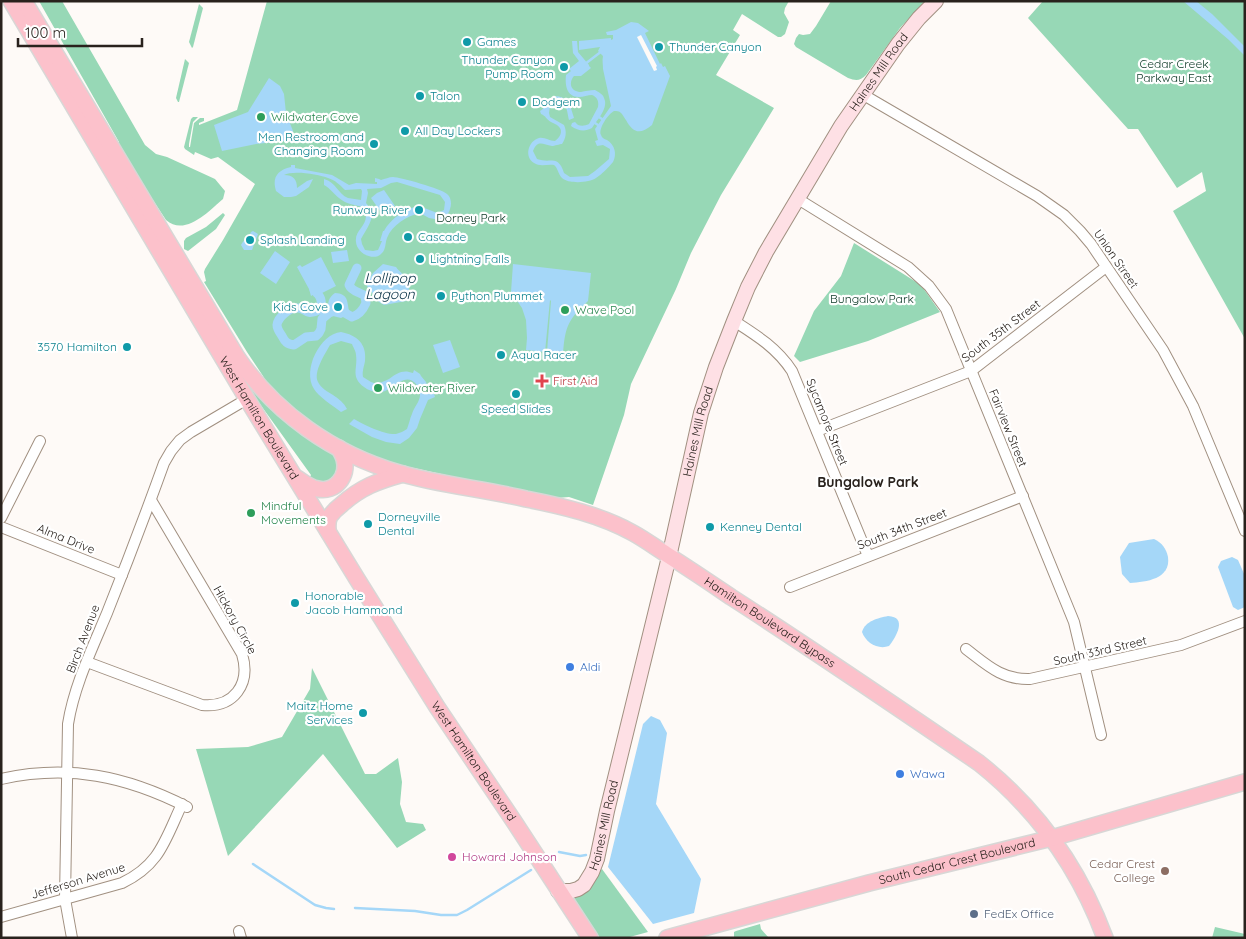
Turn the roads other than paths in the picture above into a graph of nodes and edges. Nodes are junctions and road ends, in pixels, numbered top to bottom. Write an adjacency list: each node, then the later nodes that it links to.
1 (11, 1): 9 (main road, West Hamilton Boulevard)
2 (24, 1): 12 (main road, West Hamilton Boulevard)
3 (936, 1): 4 (street, Haines Mill Road)
4 (862, 94): 5 (street, Haines Mill Road); 6 (street, Union Street)
5 (798, 199): 7 (street, Haines Mill Road); 8 (street, Fairview Street)
6 (1106, 267): 8 (street, South 35th Street); 20 (street, Union Street)
7 (734, 321): 10 (street, Sycamore Street); 22 (street, Haines Mill Road)
8 (971, 371): 10 (street, South 35th Street); 15 (street, Fairview Street)
9 (247, 399): 14 (main road, West Hamilton Boulevard); 16 (street, Birch Avenue)
10 (817, 431): 21 (street, Sycamore Street)
11 (40, 441): 17 (street)
12 (339, 448): 13 (main road, Hamilton Boulevard Bypass); 14 (main road)
13 (403, 474): 19 (main road); 22 (main road, Hamilton Boulevard Bypass)
14 (293, 476): 19 (main road, West Hamilton Boulevard)
15 (1023, 496): 21 (street, South 34th Street); 28 (street, Fairview Street)
16 (150, 500): 23 (street, Birch Avenue); 27 (street, Hickory Circle)
17 (1, 518)
18 (1, 527): 23 (street, Alma Drive)
19 (328, 531): 34 (main road, West Hamilton Boulevard)
20 (1245, 531)
21 (868, 556): 24 (street, South 34th Street)
22 (669, 557): 33 (main road, Hamilton Boulevard Bypass); 34 (street, Haines Mill Road)
23 (122, 575): 27 (street, Birch Avenue)
24 (790, 587)
25 (1245, 621): 28 (street, South 33rd Street)
26 (966, 649): 28 (street, South 33rd Street)
27 (87, 662): 30 (street, Birch Avenue)
28 (1085, 668): 29 (street, Fairview Street)
29 (1101, 735)
30 (67, 772): 31 (street); 35 (street, Birch Avenue); 35 (street, Jefferson Avenue)
31 (1, 779)
32 (1245, 782): 33 (main road, South Cedar Crest Boulevard)
33 (1052, 838): 39 (main road, South Cedar Crest Boulevard); 40 (main road, Hamilton Boulevard Bypass)
34 (558, 891): 38 (main road, West Hamilton Boulevard)
35 (65, 899): 36 (street, Jefferson Avenue); 37 (street, Birch Avenue)
36 (1, 917)
37 (72, 938)
38 (590, 938)
39 (668, 938)
40 (1105, 938)

